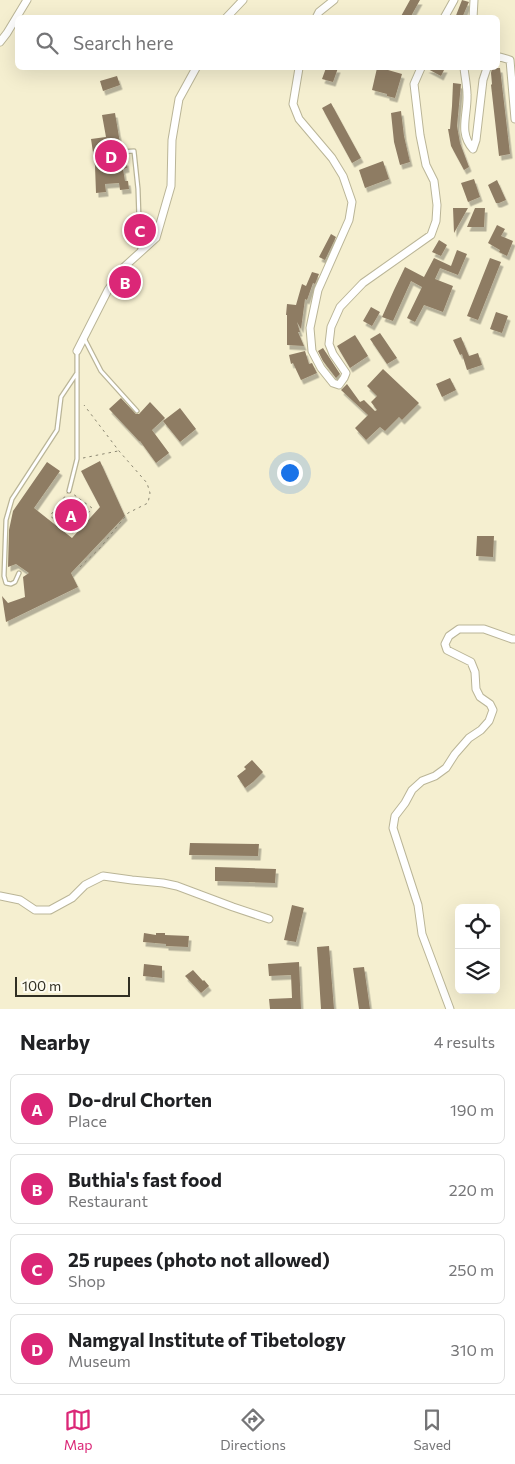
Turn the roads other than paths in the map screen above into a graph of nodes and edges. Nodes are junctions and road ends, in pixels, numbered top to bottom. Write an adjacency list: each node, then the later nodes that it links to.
1 (27, 0): 6 (street)
2 (243, 0): 7 (street)
3 (334, 0): 8 (street)
4 (454, 0): 9 (street)
5 (474, 0): 10 (street)
6 (18, 15)
7 (229, 15)
8 (318, 15)
9 (446, 15)
10 (473, 15)
11 (15, 20): 12 (street)
12 (0, 42)
13 (500, 57): 19 (street)
14 (195, 70): 21 (street)
15 (299, 70): 16 (street)
16 (420, 70)
17 (464, 70): 18 (street)
18 (486, 70)
19 (515, 119)
20 (118, 152): 21 (lane)
21 (140, 253): 22 (street)
22 (83, 337): 23 (street); 25 (lane)
23 (77, 351): 24 (lane)
24 (77, 373): 26 (lane); 27 (lane)
25 (137, 411)
26 (69, 491)
27 (19, 573)
28 (515, 639): 31 (street)
29 (0, 896): 30 (street)
30 (269, 919)
31 (450, 1009)

